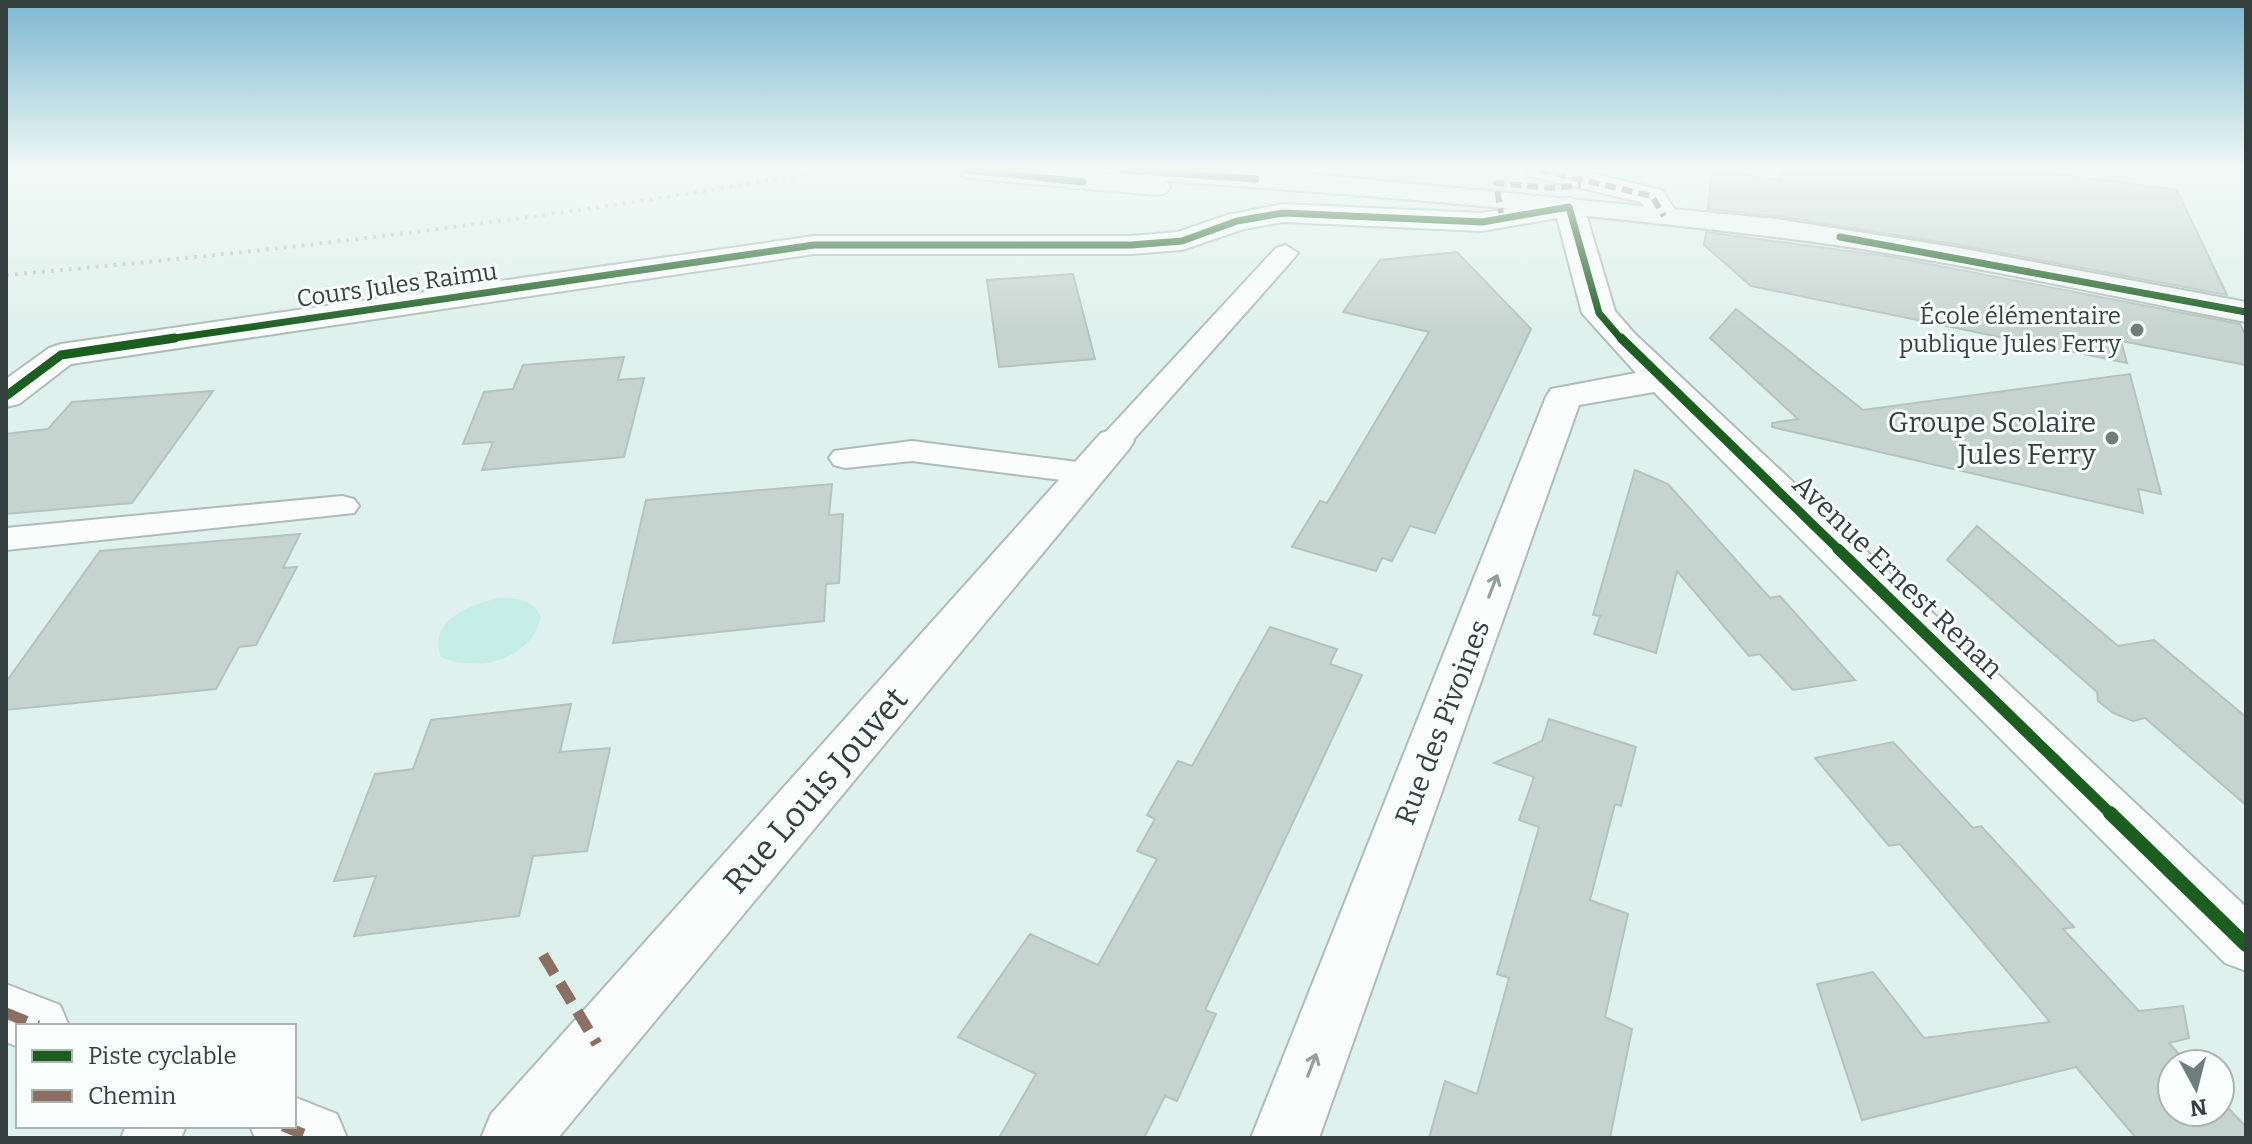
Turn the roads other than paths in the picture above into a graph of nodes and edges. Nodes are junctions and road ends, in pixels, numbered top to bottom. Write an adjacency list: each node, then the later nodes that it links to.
1 (1230, 223): 7 (street, Cours Jules Raimu)
2 (1574, 223): 6 (street, Avenue Ernest Renan)
3 (1726, 223): 5 (street)
4 (1285, 253): 8 (lane)
5 (2246, 312)
6 (1661, 380): 12 (street, Avenue Ernest Renan); 18 (street, Rue des Pivoines, one-way to 6)
7 (6, 396)
8 (1100, 457): 9 (lane); 17 (street, Rue Louis Jouvet)
9 (845, 458)
10 (342, 506): 11 (lane)
11 (6, 539)
12 (2246, 945)
13 (6, 1013): 14 (street)
14 (33, 1024)
15 (288, 1128): 16 (street)
16 (313, 1138)
17 (515, 1138)
18 (1285, 1138)

